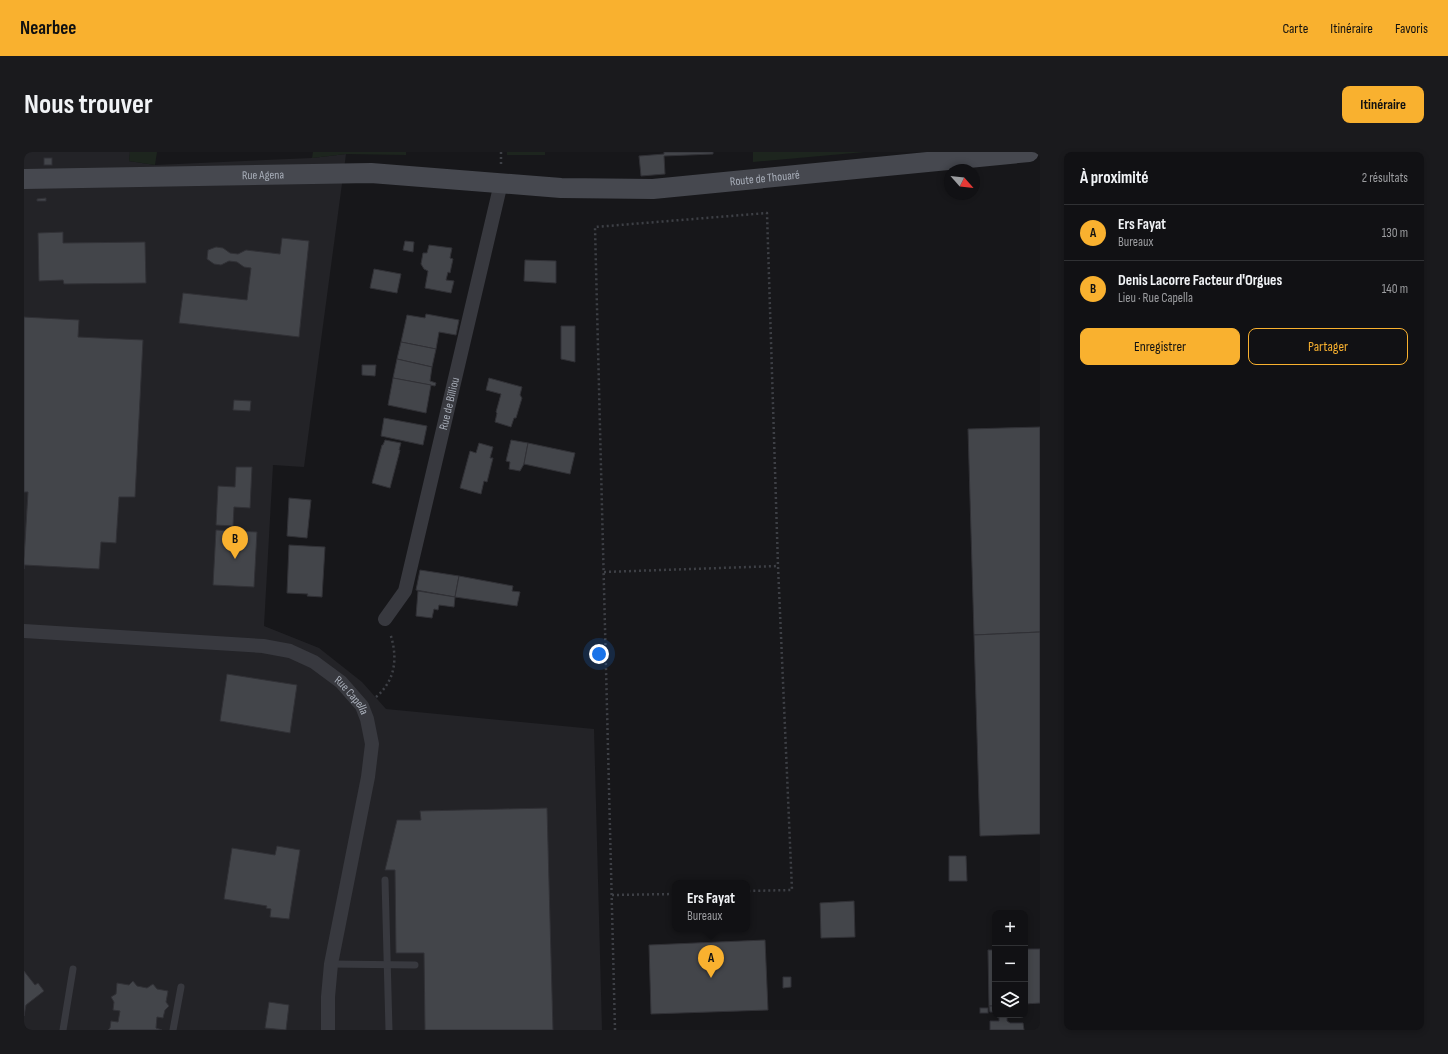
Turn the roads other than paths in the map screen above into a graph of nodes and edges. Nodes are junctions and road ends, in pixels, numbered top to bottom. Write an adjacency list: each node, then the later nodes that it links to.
1 (1029, 152): 3 (main road, Route de Thouaré)
2 (24, 179): 3 (main road, Rue Agena)
3 (501, 183): 4 (street, Rue de Billiou)
4 (386, 619)
5 (24, 632): 7 (street, Rue Capella)
6 (385, 880): 8 (lane)
7 (331, 964): 8 (lane); 14 (street, Rue Capella)
8 (388, 964): 9 (lane); 15 (lane)
9 (415, 964)
10 (73, 969): 12 (lane)
11 (181, 987): 13 (lane)
12 (62, 1030)
13 (174, 1030)
14 (328, 1030)
15 (389, 1030)

